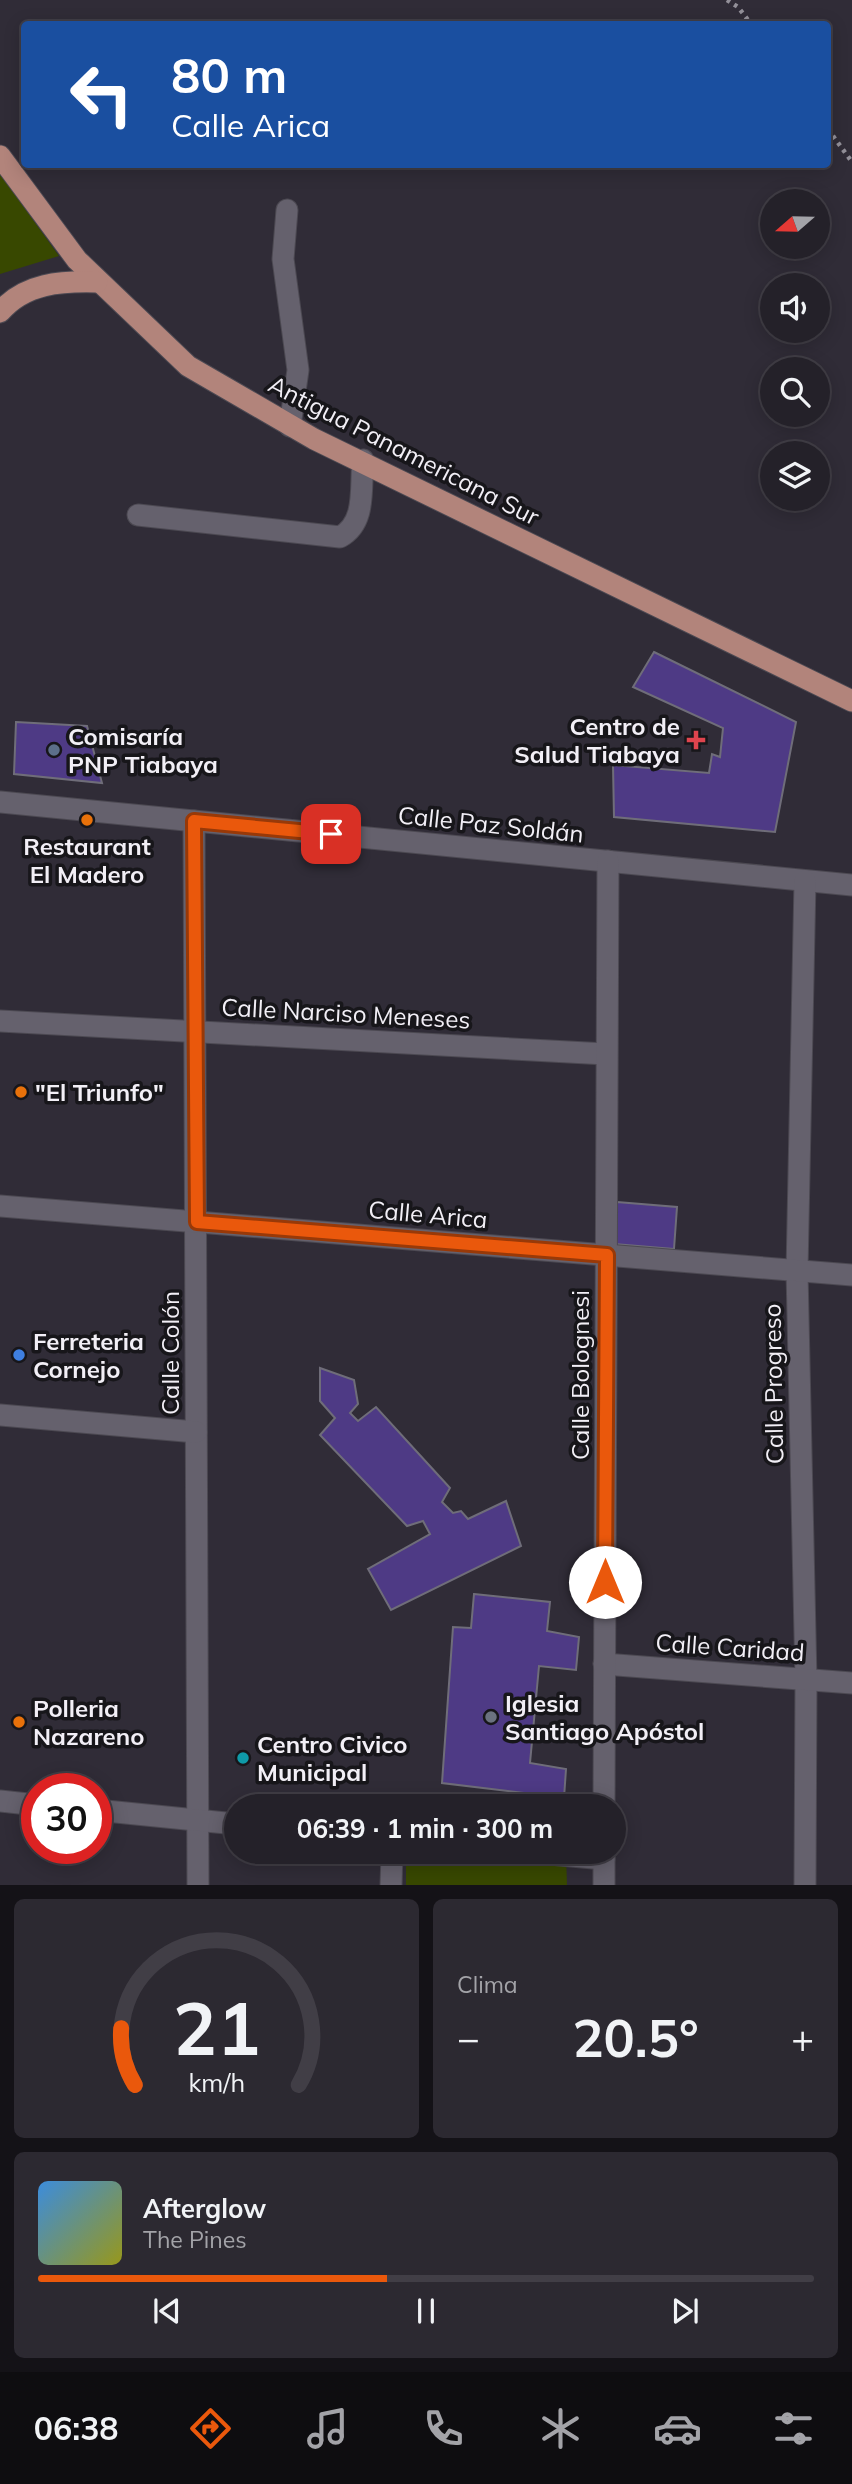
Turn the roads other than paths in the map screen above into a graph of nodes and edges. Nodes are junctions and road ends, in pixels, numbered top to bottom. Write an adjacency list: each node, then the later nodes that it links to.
1 (0, 156): 3 (main road, Antigua Panamericana Sur)
2 (287, 210): 5 (street)
3 (97, 282): 4 (main road); 5 (main road, Antigua Panamericana Sur)
4 (0, 312)
5 (290, 426): 6 (main road, Antigua Panamericana Sur)
6 (363, 460): 7 (street); 8 (main road, Antigua Panamericana Sur)
7 (138, 515)
8 (852, 701)
9 (0, 802): 10 (street, Calle Paz Soldán)
10 (194, 821): 11 (street, Calle Paz Soldán); 15 (street, Calle Colón)
11 (607, 861): 12 (street, Calle Paz Soldán); 16 (street, Calle Bolognesi)
12 (804, 881): 13 (street, Calle Paz Soldán); 20 (street, Calle Progreso)
13 (852, 885)
14 (0, 1021): 15 (street, Calle Narciso Meneses)
15 (193, 1031): 16 (street, Calle Narciso Meneses); 18 (street, Calle Colón)
16 (606, 1054): 19 (street, Calle Bolognesi)
17 (0, 1206): 18 (street, Calle Arica)
18 (197, 1222): 19 (street, Calle Arica); 23 (street, Calle Colón)
19 (607, 1255): 20 (street, Calle Arica); 24 (street, Calle Bolognesi)
20 (797, 1271): 21 (street, Calle Arica); 25 (street, Calle Progreso)
21 (852, 1275)
22 (0, 1415): 23 (street)
23 (196, 1432): 31 (street, Calle Colón)
24 (604, 1664): 25 (street, Calle Caridad); 27 (street, Calle Bolognesi)
25 (806, 1680): 26 (street, Calle Caridad); 38 (street, Calle Progreso)
26 (852, 1684)
27 (604, 1794)
28 (0, 1801): 29 (street)
29 (21, 1803)
30 (112, 1812): 31 (street)
31 (198, 1820): 32 (street); 35 (street, Calle Colón)
32 (224, 1823)
33 (392, 1864): 36 (street)
34 (604, 1864): 37 (street)
35 (198, 1885)
36 (391, 1885)
37 (604, 1885)
38 (805, 1885)

